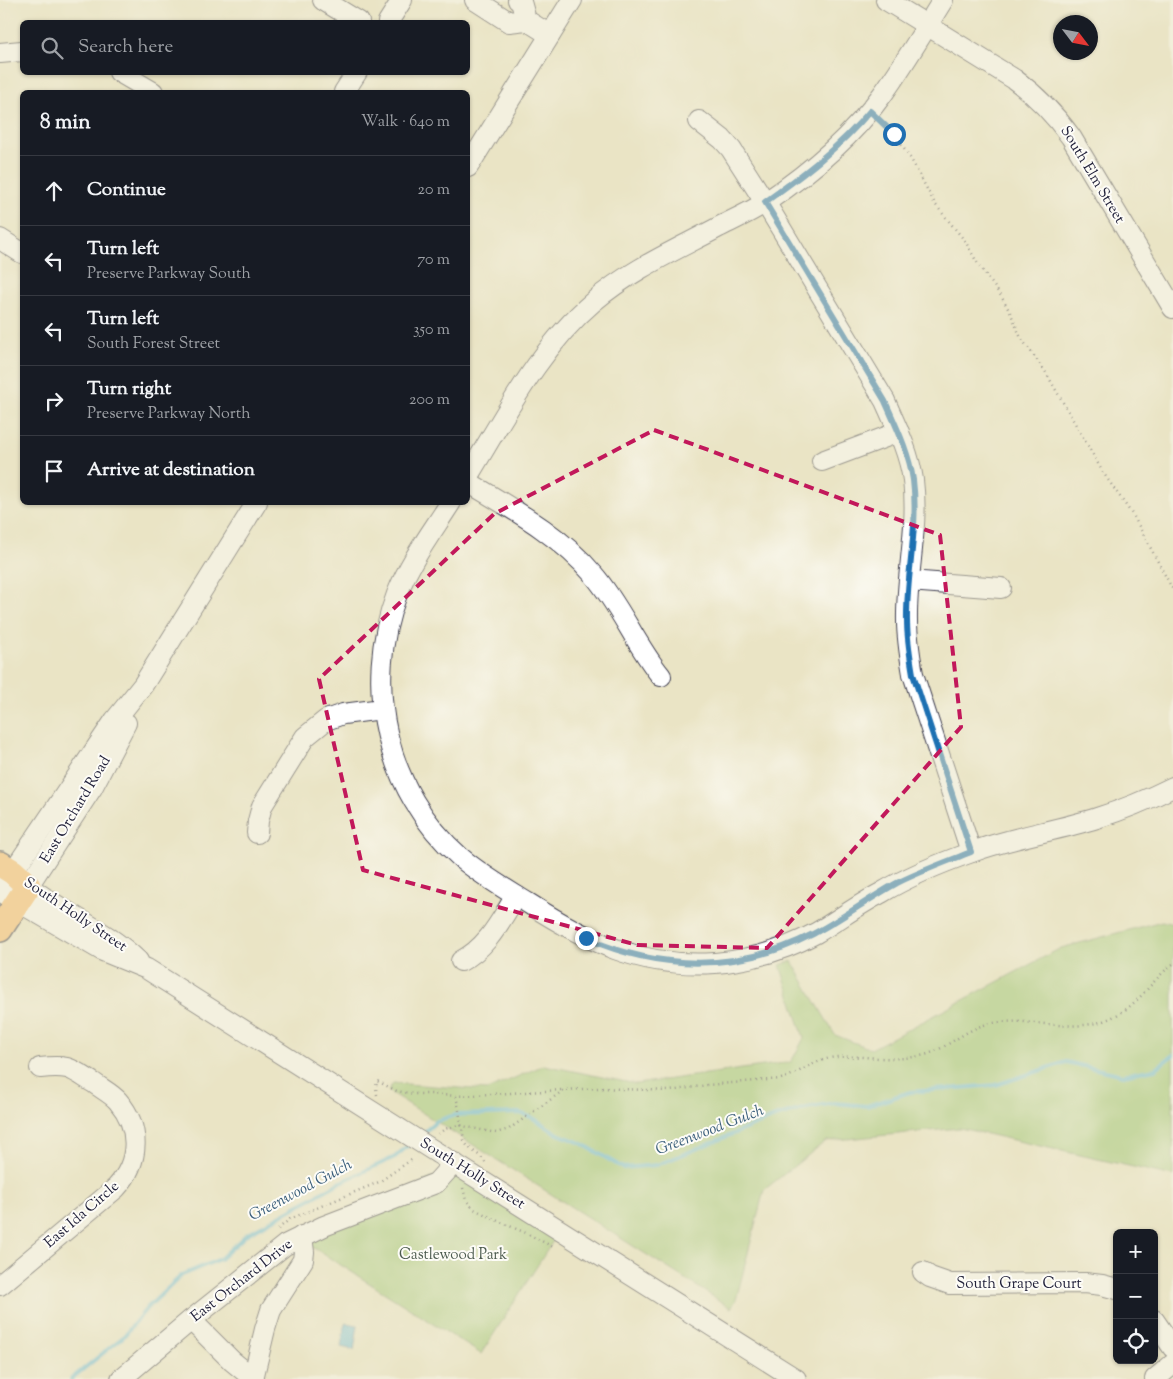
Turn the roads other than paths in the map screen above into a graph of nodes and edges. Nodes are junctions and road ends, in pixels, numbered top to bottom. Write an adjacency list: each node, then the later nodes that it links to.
1 (323, 0): 8 (street)
2 (402, 0): 9 (street)
3 (475, 0): 10 (street)
4 (518, 0): 10 (street)
5 (572, 0): 12 (street)
6 (886, 0): 11 (street, South Elm Street)
7 (943, 0): 11 (street)
8 (356, 20)
9 (389, 20)
10 (526, 20): 12 (street)
11 (927, 25): 21 (street); 24 (street, South Elm Street)
12 (550, 35): 20 (street)
13 (20, 51): 14 (street)
14 (0, 53)
15 (125, 75): 17 (street)
16 (355, 75): 18 (street)
17 (149, 90)
18 (345, 90)
19 (698, 121): 21 (street)
20 (470, 164)
21 (765, 202): 25 (street); 27 (street)
22 (0, 239): 23 (street)
23 (20, 252)
24 (1170, 296)
25 (899, 432): 26 (street); 31 (street)
26 (822, 461)
27 (470, 473)
28 (470, 483): 33 (street)
29 (255, 505): 38 (street, East Orchard Road)
30 (449, 505): 34 (street)
31 (909, 581): 32 (street); 37 (street)
32 (1001, 588)
33 (661, 676)
34 (382, 709): 36 (street); 39 (street)
35 (1173, 787): 37 (street)
36 (257, 833)
37 (971, 852): 39 (street)
38 (10, 884): 40 (main road, East Orchard Road); 43 (street, South Holly Street, bridge)
39 (516, 896): 41 (street)
40 (0, 930)
41 (461, 961)
42 (40, 1068): 46 (street, East Ida Circle)
43 (442, 1152): 44 (street, East Orchard Drive); 54 (street, South Holly Street)
44 (302, 1236): 48 (street, East Orchard Drive); 53 (street)
45 (923, 1272): 47 (street, South Grape Court)
46 (0, 1285)
47 (1113, 1288)
48 (191, 1320): 52 (street, East Orchard Drive); 53 (street)
49 (1158, 1326): 50 (street)
50 (1173, 1348)
51 (1173, 1364): 55 (street)
52 (121, 1379)
53 (254, 1379)
54 (796, 1379)
55 (1155, 1379)

